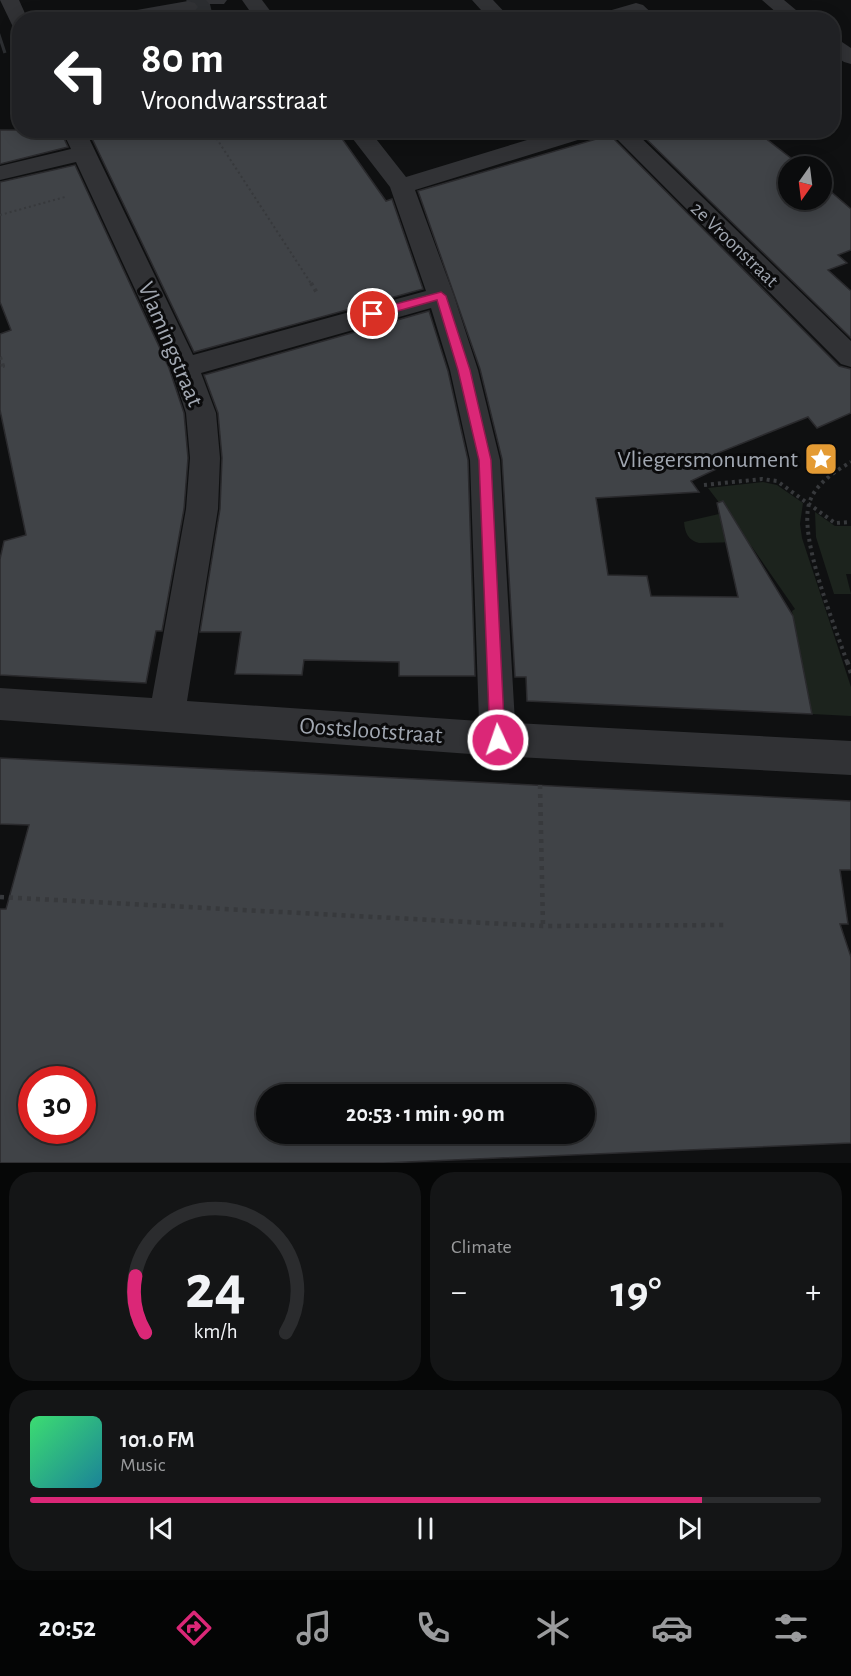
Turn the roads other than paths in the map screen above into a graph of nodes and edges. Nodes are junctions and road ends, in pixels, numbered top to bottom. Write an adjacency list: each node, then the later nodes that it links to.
1 (482, 0): 5 (street)
2 (772, 0): 8 (street)
3 (188, 7): 4 (street)
4 (160, 12)
5 (494, 12)
6 (626, 12): 7 (street)
7 (640, 12)
8 (788, 12)
9 (363, 138): 14 (street)
10 (560, 138): 14 (street)
11 (627, 138): 17 (street, 2e Vroonstraat)
12 (79, 142): 13 (street); 19 (street, Vlamingstraat)
13 (0, 173)
14 (401, 186): 15 (street)
15 (441, 296): 19 (street); 22 (street)
16 (851, 320): 17 (street)
17 (824, 331): 18 (street, 2e Vroonstraat)
18 (851, 357)
19 (185, 367): 21 (street, Vlamingstraat)
20 (0, 704): 21 (street, Oostslootstraat)
21 (167, 714): 22 (street, Oostslootstraat)
22 (498, 740): 23 (street, Oostslootstraat)
23 (851, 758)

